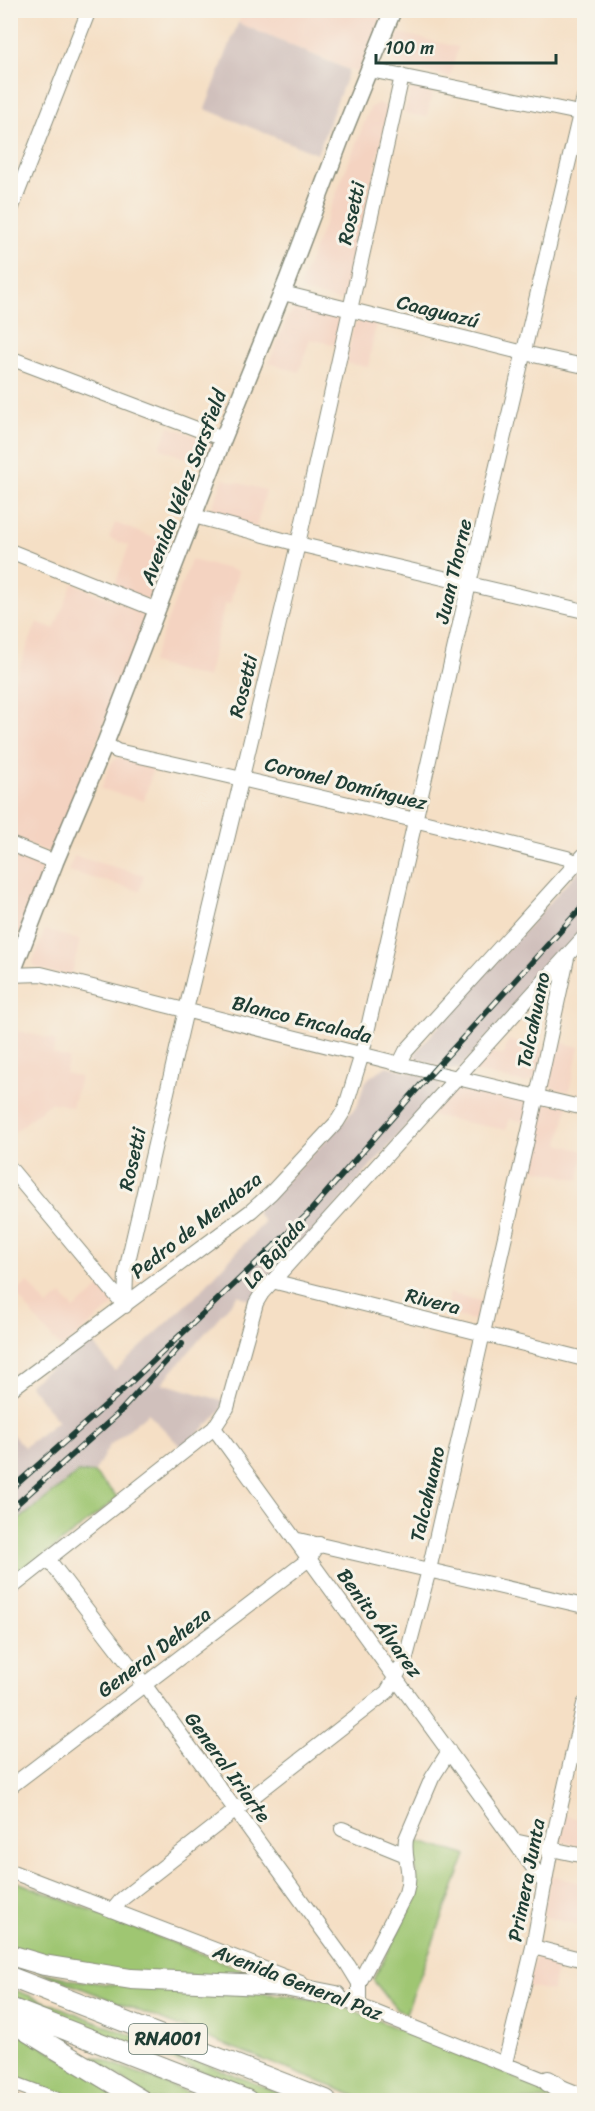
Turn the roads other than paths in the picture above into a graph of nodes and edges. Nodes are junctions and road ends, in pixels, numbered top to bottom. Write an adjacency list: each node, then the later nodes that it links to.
1 (393, 10): 3 (main road, Avenida Vélez Sarsfield)
2 (89, 11): 7 (street)
3 (370, 70): 4 (street); 8 (main road, Avenida Vélez Sarsfield)
4 (402, 76): 6 (street); 9 (street, Rosetti)
5 (585, 97): 6 (street, Juan Thorne)
6 (583, 114): 10 (street, Juan Thorne)
7 (10, 212)
8 (283, 292): 9 (street, Caaguazú); 13 (main road, Avenida Vélez Sarsfield)
9 (350, 309): 10 (street, Caaguazú); 15 (street, Rosetti)
10 (524, 353): 12 (street, Caaguazú); 17 (street, Juan Thorne)
11 (10, 358): 13 (street)
12 (585, 366)
13 (223, 440): 14 (main road, Avenida Vélez Sarsfield)
14 (194, 516): 15 (street); 18 (main road, Avenida Vélez Sarsfield)
15 (298, 544): 17 (street); 21 (street, Rosetti)
16 (10, 551): 18 (street)
17 (470, 584): 19 (street); 22 (street, Juan Thorne)
18 (157, 609): 20 (main road, Avenida Vélez Sarsfield)
19 (585, 611)
20 (105, 744): 21 (street, Coronel Domínguez); 25 (main road, Avenida Vélez Sarsfield)
21 (241, 778): 22 (street, Coronel Domínguez); 29 (street, Rosetti)
22 (416, 820): 24 (street, Coronel Domínguez); 30 (street, Juan Thorne)
23 (10, 844): 25 (street)
24 (581, 859): 31 (street)
25 (55, 862): 28 (main road, Avenida Vélez Sarsfield)
26 (585, 937): 27 (street, La Bajada)
27 (567, 958): 32 (street, La Bajada); 33 (street, Talcahuano)
28 (11, 976): 29 (street, Blanco Encalada)
29 (186, 1010): 30 (street, Blanco Encalada); 37 (street, Rosetti)
30 (362, 1054): 31 (street, Blanco Encalada); 37 (street, Pedro de Mendoza)
31 (400, 1063): 32 (street, Blanco Encalada)
32 (458, 1078): 33 (street, Blanco Encalada); 36 (street, La Bajada)
33 (537, 1096): 34 (street, Blanco Encalada); 38 (street, Talcahuano)
34 (585, 1108)
35 (10, 1168): 37 (street)
36 (272, 1281): 38 (street, Rivera); 41 (street, La Bajada)
37 (125, 1306): 40 (street, Pedro de Mendoza)
38 (484, 1333): 39 (street, Rivera); 46 (street, Talcahuano)
39 (585, 1359)
40 (10, 1390)
41 (214, 1428): 42 (street, Benito Álvarez); 45 (street, La Bajada)
42 (294, 1539): 43 (street); 44 (street, Benito Álvarez)
43 (319, 1544): 44 (street, General Deheza); 46 (street)
44 (309, 1558): 49 (street, Benito Álvarez); 50 (street, General Deheza)
45 (48, 1559): 47 (street, La Bajada); 50 (street, General Iriarte)
46 (429, 1570): 48 (street); 49 (street, Talcahuano)
47 (10, 1589)
48 (585, 1606)
49 (397, 1678): 53 (street, Benito Álvarez); 55 (street, Talcahuano)
50 (144, 1684): 54 (street, General Deheza); 55 (street, General Iriarte)
51 (585, 1704): 52 (street, Primera Junta)
52 (582, 1727): 58 (street, Primera Junta)
53 (449, 1751): 57 (street, Benito Álvarez); 59 (street)
54 (10, 1787)
55 (236, 1810): 65 (street, Talcahuano); 70 (street, General Iriarte)
56 (342, 1829): 59 (street)
57 (514, 1840): 58 (street); 64 (street, Benito Álvarez)
58 (551, 1848): 60 (street); 64 (street, Primera Junta)
59 (406, 1855): 70 (street)
60 (585, 1856)
61 (10, 1859): 63 (street)
62 (10, 1871): 63 (street, Avenida General Paz)
63 (24, 1877): 65 (street, Avenida General Paz)
64 (545, 1884): 66 (street, Primera Junta)
65 (113, 1910): 71 (street, Avenida General Paz)
66 (533, 1947): 68 (street); 75 (street, Primera Junta)
67 (10, 1955): 71 (highway)
68 (585, 1960)
69 (10, 1977): 82 (highway, RNA001)
70 (359, 1983): 72 (street)
71 (336, 1996): 72 (street, Avenida General Paz)
72 (359, 2005): 75 (street, Avenida General Paz)
73 (10, 2008): 81 (highway, RNA001)
74 (10, 2021): 80 (highway)
75 (505, 2063): 76 (street, Avenida General Paz)
76 (548, 2081): 78 (street, Avenida General Paz); 83 (highway)
77 (10, 2082): 79 (street)
78 (585, 2096)
79 (58, 2100)
80 (141, 2100)
81 (247, 2100)
82 (327, 2100)
83 (575, 2100)

